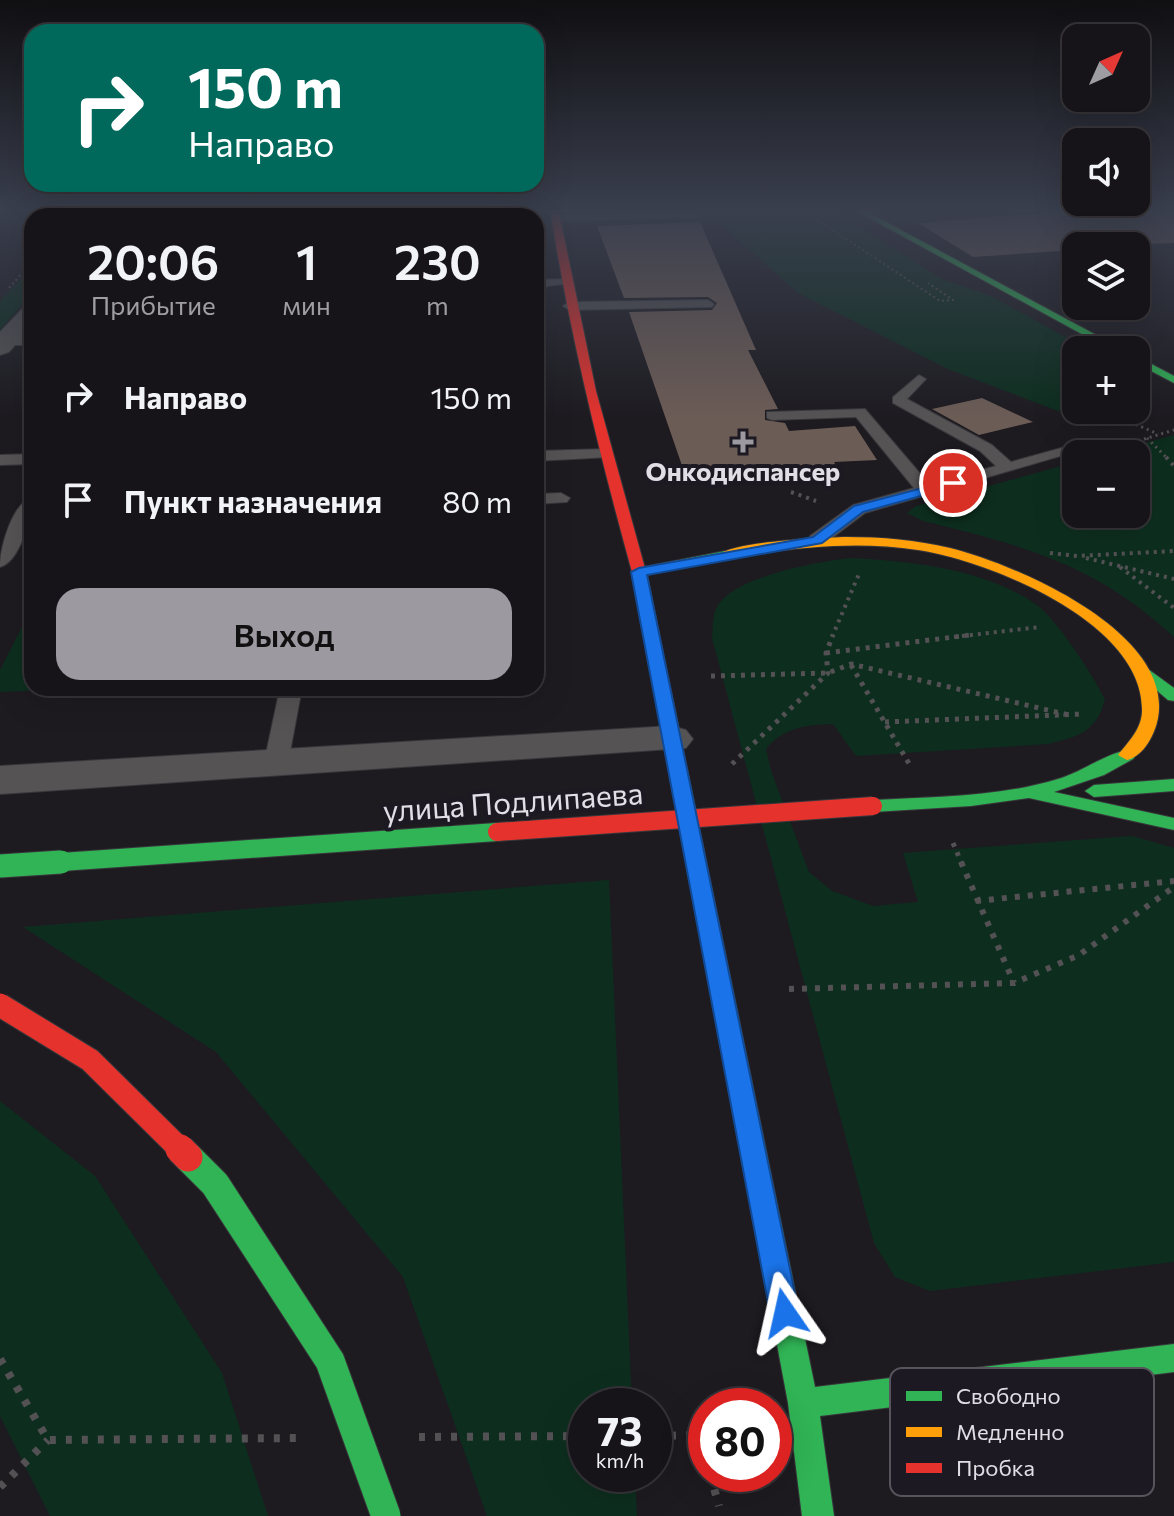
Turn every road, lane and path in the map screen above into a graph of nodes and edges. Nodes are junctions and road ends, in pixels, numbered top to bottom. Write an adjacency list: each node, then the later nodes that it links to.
1 (17, 279): 8 (path)
2 (563, 279): 6 (main road)
3 (906, 279): 5 (path)
4 (987, 279): 12 (main road)
5 (927, 282)
6 (564, 283): 7 (lane); 10 (main road)
7 (544, 284)
8 (8, 289)
9 (708, 304): 10 (lane)
10 (569, 306): 25 (main road)
11 (24, 321): 14 (street)
12 (1093, 336)
13 (24, 342): 14 (lane)
14 (2, 344)
15 (1150, 367): 17 (main road)
16 (919, 379): 30 (lane)
17 (1174, 380)
18 (772, 415): 31 (lane)
19 (1137, 424): 21 (path)
20 (1174, 430): 21 (path)
21 (1159, 434): 22 (path)
22 (1147, 438): 23 (path); 29 (path)
23 (1140, 440)
24 (1062, 453): 30 (lane)
25 (605, 454): 26 (lane); 44 (main road)
26 (544, 456)
27 (24, 459): 28 (lane)
28 (0, 460)
29 (1174, 466)
30 (1008, 468): 31 (lane)
31 (925, 491): 37 (lane)
32 (791, 492): 35 (path)
33 (561, 498): 34 (lane)
34 (544, 499)
35 (816, 501)
36 (24, 518): 41 (lane)
37 (817, 540): 44 (main road); 50 (main road)
38 (1174, 551): 40 (path)
39 (1044, 553): 40 (path)
40 (1077, 556): 42 (path)
41 (0, 561)
42 (1118, 566): 45 (path); 46 (path)
43 (861, 569): 48 (path)
44 (639, 572): 58 (main road)
45 (1174, 579)
46 (1174, 608)
47 (1046, 626): 48 (path)
48 (826, 653): 51 (path)
49 (851, 664): 51 (path); 56 (path); 57 (path)
50 (1141, 669): 54 (main road); 64 (main road)
51 (828, 673): 52 (path); 61 (path)
52 (711, 676)
53 (289, 696): 60 (lane)
54 (1174, 696)
55 (1083, 714): 56 (path)
56 (1069, 715): 57 (path)
57 (885, 722): 59 (path)
58 (671, 739): 60 (street); 77 (main road)
59 (909, 761)
60 (276, 763): 62 (street)
61 (732, 764)
62 (0, 780)
63 (1174, 785): 64 (main road, улица Подлипаева)
64 (1036, 794): 65 (main road); 67 (main road, улица Подлипаева, bridge)
65 (1174, 824)
66 (953, 843): 69 (path)
67 (0, 866)
68 (1174, 884): 69 (path); 70 (path)
69 (976, 901): 70 (path)
70 (1014, 983): 71 (path)
71 (789, 989)
72 (0, 1005): 85 (main road, bridge)
73 (1174, 1358): 75 (main road)
74 (0, 1359): 81 (path)
75 (1092, 1368)
76 (890, 1392): 77 (main road)
77 (803, 1403): 86 (main road)
78 (568, 1436): 79 (path)
79 (412, 1437)
80 (301, 1438): 81 (path)
81 (48, 1440): 82 (path)
82 (0, 1487)
83 (715, 1492): 84 (path)
84 (719, 1506)
85 (386, 1516)
86 (818, 1516)

